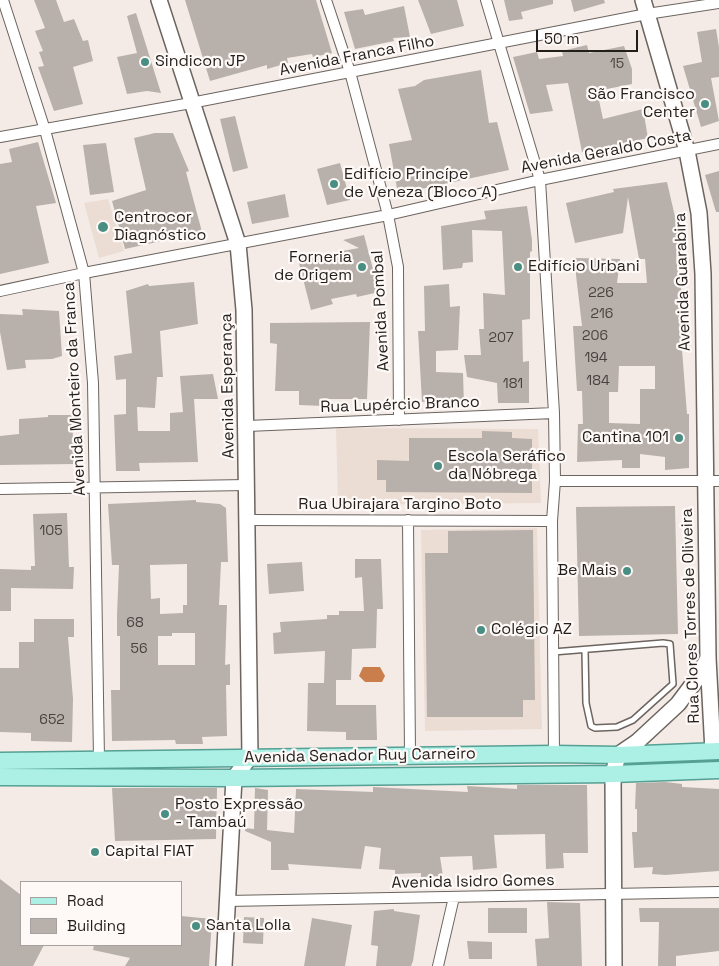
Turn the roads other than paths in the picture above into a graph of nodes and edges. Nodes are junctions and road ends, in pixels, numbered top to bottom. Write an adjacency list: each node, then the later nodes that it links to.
1 (3, 0): 10 (street, Avenida Monteiro da Franca)
2 (159, 0): 9 (main road, Avenida Esperança)
3 (326, 0): 8 (street, Avenida Pombal)
4 (486, 0): 7 (street)
5 (719, 4): 6 (street, Avenida Franca Filho)
6 (645, 7): 7 (street, Avenida Franca Filho); 13 (main road, Avenida Guarabira)
7 (501, 44): 8 (street, Avenida Franca Filho); 14 (street)
8 (350, 72): 9 (street, Avenida Franca Filho); 15 (street, Avenida Pombal)
9 (191, 104): 10 (street, Avenida Franca Filho); 16 (main road, Avenida Esperança)
10 (45, 130): 11 (street, Avenida Franca Filho); 17 (street, Avenida Monteiro da Franca)
11 (0, 136)
12 (719, 144): 13 (street, Avenida Geraldo Costa)
13 (687, 151): 14 (street, Avenida Geraldo Costa); 22 (main road, Avenida Guarabira)
14 (540, 180): 15 (street, Avenida Geraldo Costa); 19 (street)
15 (388, 215): 16 (street, Avenida Geraldo Costa); 20 (street, Avenida Pombal)
16 (238, 244): 17 (street, Avenida Geraldo Costa); 21 (main road, Avenida Esperança)
17 (84, 273): 18 (street, Avenida Geraldo Costa); 25 (street, Avenida Monteiro da Franca)
18 (0, 291)
19 (554, 413): 20 (street, Rua Lupércio Branco); 23 (street)
20 (399, 420): 21 (street, Rua Lupércio Branco)
21 (247, 426): 24 (main road, Avenida Esperança)
22 (712, 480): 23 (street); 32 (main road, Rua Clores Torres de Oliveira)
23 (555, 481): 29 (street)
24 (247, 485): 25 (street); 27 (main road, Avenida Esperança)
25 (96, 487): 26 (street); 38 (street, Avenida Monteiro da Franca)
26 (0, 489)
27 (247, 520): 28 (street, Rua Ubirajara Targino Boto); 37 (main road, Avenida Esperança)
28 (408, 520): 29 (street, Rua Ubirajara Targino Boto); 36 (street)
29 (552, 521): 31 (street)
30 (585, 651): 30 (lane); 31 (lane)
31 (553, 652): 34 (street)
32 (708, 658): 33 (main road, Rua Clores Torres de Oliveira); 35 (main road)
33 (716, 751): 35 (main road, Avenida Senador Ruy Carneiro)
34 (554, 754): 35 (main road, Avenida Senador Ruy Carneiro); 36 (main road, Avenida Senador Ruy Carneiro)
35 (618, 755): 41 (main road)
36 (410, 756): 37 (main road, Avenida Senador Ruy Carneiro)
37 (250, 758): 38 (main road, Avenida Senador Ruy Carneiro); 43 (main road)
38 (99, 759): 39 (main road, Avenida Senador Ruy Carneiro)
39 (0, 760)
40 (719, 770): 41 (main road, Avenida Senador Ruy Carneiro)
41 (613, 774): 43 (main road, Avenida Senador Ruy Carneiro); 45 (main road)
42 (0, 777): 43 (main road, Avenida Senador Ruy Carneiro)
43 (234, 778): 47 (main road)
44 (719, 892): 45 (street, Avenida Isidro Gomes)
45 (613, 894): 46 (street, Avenida Isidro Gomes); 50 (main road)
46 (454, 897): 47 (street, Avenida Isidro Gomes); 49 (street)
47 (227, 901): 48 (main road)
48 (224, 966)
49 (438, 966)
50 (614, 966)

